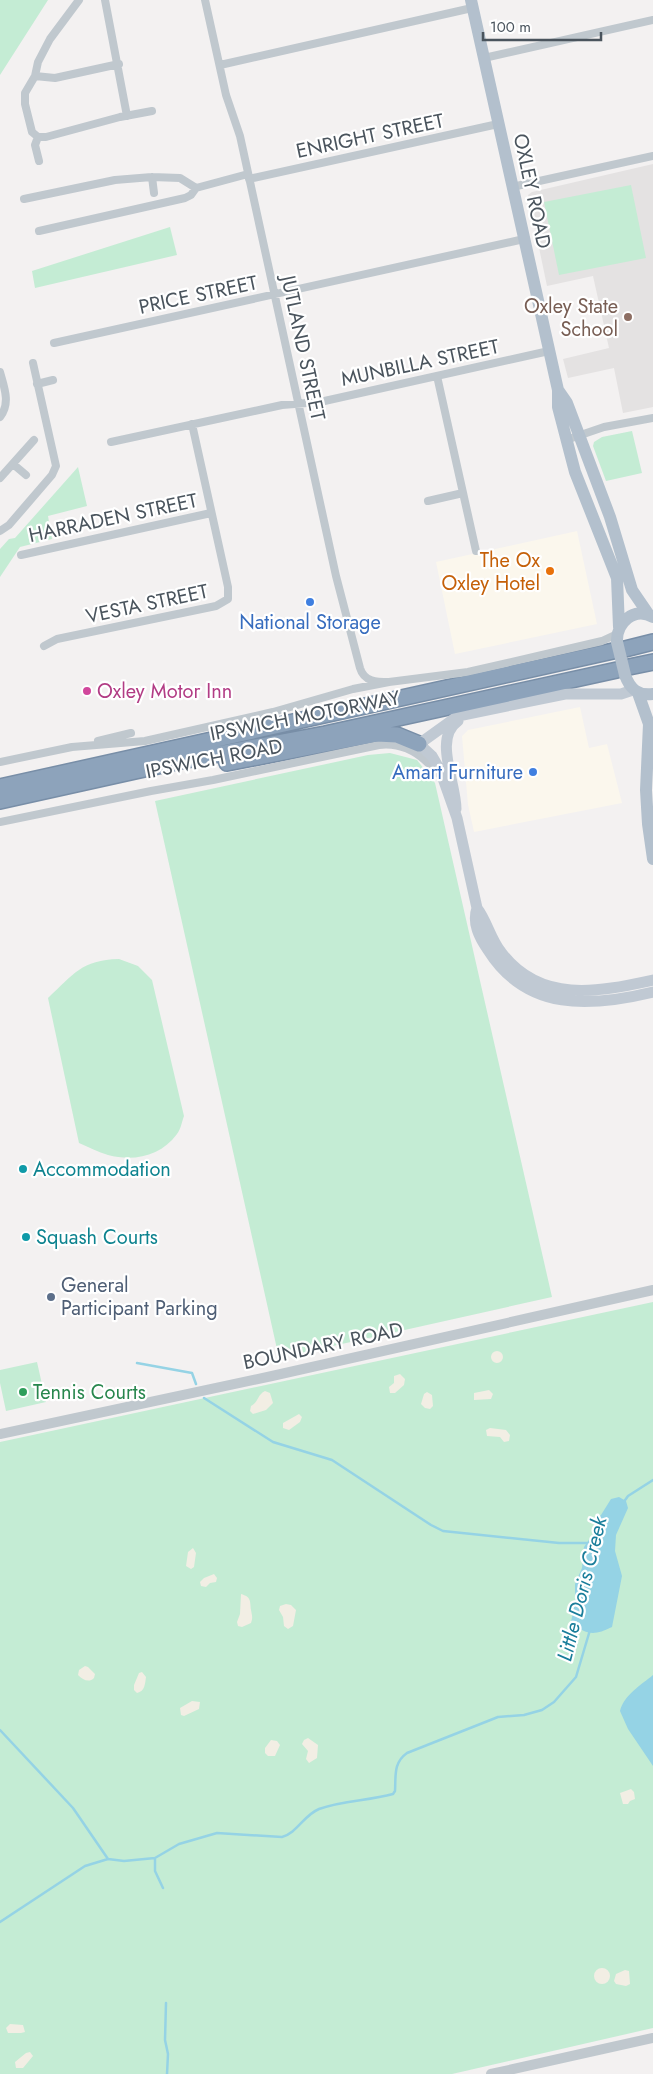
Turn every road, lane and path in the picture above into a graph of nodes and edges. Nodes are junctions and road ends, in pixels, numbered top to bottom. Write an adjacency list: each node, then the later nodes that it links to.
1 (78, 0): 9 (street)
2 (105, 0): 7 (street)
3 (205, 0): 8 (street, JUTLAND STREET)
4 (472, 4): 6 (main road, OXLEY ROAD); 8 (street)
5 (653, 20): 6 (street)
6 (484, 58): 12 (main road, OXLEY ROAD)
7 (119, 64): 9 (street); 11 (street)
8 (220, 65): 17 (street, JUTLAND STREET)
9 (35, 76): 13 (street)
10 (152, 111): 11 (street)
11 (127, 116): 13 (street)
12 (498, 124): 17 (street, ENRIGHT STREET); 18 (main road, OXLEY ROAD)
13 (38, 137): 15 (street)
14 (653, 156): 18 (street)
15 (39, 161)
16 (152, 177): 19 (street); 20 (street); 21 (street)
17 (248, 177): 19 (street, ENRIGHT STREET); 24 (street, JUTLAND STREET)
18 (512, 187): 23 (main road, OXLEY ROAD)
19 (196, 188): 22 (street, ENRIGHT STREET)
20 (154, 193)
21 (24, 199)
22 (39, 231)
23 (524, 239): 24 (street, PRICE STREET); 26 (main road, OXLEY ROAD)
24 (274, 294): 25 (street, PRICE STREET); 33 (street, JUTLAND STREET)
25 (54, 343)
26 (549, 351): 29 (street, MUNBILLA STREET); 32 (main road, OXLEY ROAD)
27 (32, 363): 31 (street)
28 (0, 372): 34 (street)
29 (437, 376): 33 (street, MUNBILLA STREET); 44 (street)
30 (53, 380): 31 (street)
31 (37, 384): 47 (street)
32 (558, 390): 37 (main road, OXLEY ROAD); 39 (main road, OXLEY ROAD)
33 (299, 404): 36 (street, MUNBILLA STREET); 57 (street, JUTLAND STREET)
34 (0, 417)
35 (653, 418): 37 (street)
36 (192, 424): 40 (street, MUNBILLA STREET); 46 (street, VESTA STREET)
37 (579, 436): 39 (street); 50 (main road, OXLEY ROAD)
38 (34, 440): 41 (street)
39 (566, 440): 51 (main road, OXLEY ROAD)
40 (111, 442)
41 (13, 464): 42 (street); 43 (street)
42 (26, 475)
43 (0, 478)
44 (463, 493): 45 (street); 48 (street)
45 (428, 500)
46 (211, 513): 49 (street, HARRADEN STREET); 53 (street, VESTA STREET)
47 (0, 531)
48 (476, 551)
49 (21, 555)
50 (651, 616): 51 (main road)
51 (618, 641): 52 (highway, IPSWICH MOTORWAY); 55 (main road, OXLEY ROAD, bridge); 56 (street, IPSWICH ROAD); 61 (highway, IPSWICH MOTORWAY)
52 (653, 642)
53 (44, 646)
54 (653, 662): 55 (highway, IPSWICH MOTORWAY)
55 (623, 671): 58 (main road, OXLEY ROAD); 66 (highway, IPSWICH MOTORWAY)
56 (468, 672): 57 (street, IPSWICH ROAD); 61 (highway)
57 (389, 682): 64 (street, IPSWICH ROAD)
58 (635, 691): 59 (main road); 60 (main road); 71 (main road, OXLEY ROAD)
59 (653, 694)
60 (474, 714): 63 (main road); 69 (main road)
61 (310, 718): 67 (highway, IPSWICH MOTORWAY)
62 (131, 733): 64 (street)
63 (414, 747): 66 (highway); 69 (main road); 70 (street, IPSWICH ROAD)
64 (65, 748): 65 (street, IPSWICH ROAD)
65 (0, 762)
66 (73, 784): 68 (highway, IPSWICH MOTORWAY)
67 (0, 787)
68 (0, 801)
69 (456, 818): 72 (main road)
70 (0, 822)
71 (653, 859)
72 (477, 908): 73 (main road); 74 (main road)
73 (653, 980)
74 (653, 992)
75 (653, 1290): 76 (street, BOUNDARY ROAD)
76 (0, 1434)
77 (653, 2038): 78 (street)
78 (491, 2074)

